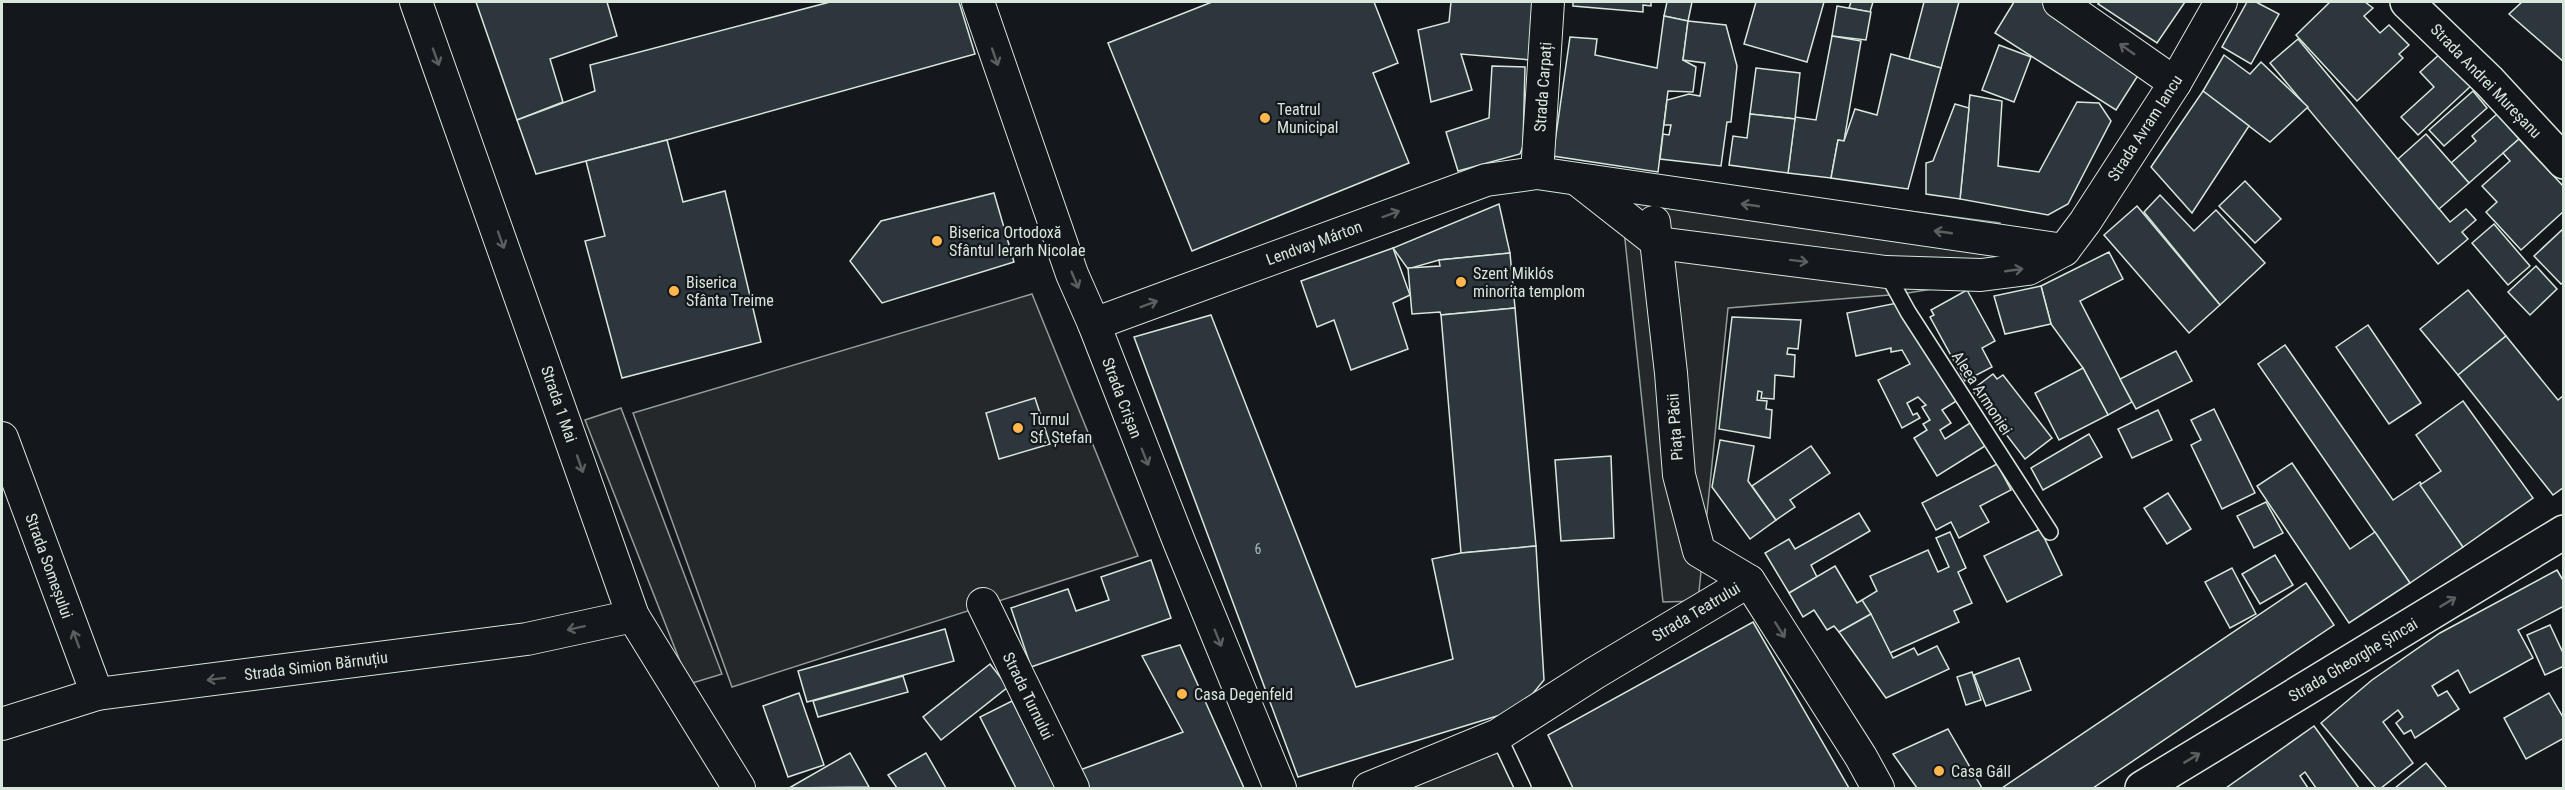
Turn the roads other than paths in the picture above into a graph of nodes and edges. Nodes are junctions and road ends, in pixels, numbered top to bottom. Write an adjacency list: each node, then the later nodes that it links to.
1 (417, 2): 23 (street, Strada 1 Mai, one-way to 23)
2 (978, 2): 17 (street, Strada Crișan, one-way to 17)
3 (1548, 2): 9 (street, Strada Carpați)
4 (2059, 2): 7 (street, one-way to 4)
5 (2221, 2): 7 (street, Strada Avram Iancu)
6 (2407, 2): 8 (main road, Strada Andrei Mureșanu)
7 (2175, 82): 14 (street, Strada Avram Iancu)
8 (2564, 162)
9 (1537, 173): 10 (street, Lendvay Márton); 17 (street, Lendvay Márton, one-way to 9)
10 (1578, 180): 11 (street); 13 (street)
11 (1669, 193): 12 (street, one-way to 11); 13 (street, Piața Păcii)
12 (1977, 237): 14 (street); 16 (street)
13 (1658, 243): 15 (street, one-way to 15); 21 (street, Piața Păcii)
14 (2064, 250): 16 (street, one-way to 14)
15 (1886, 272): 16 (street); 19 (lane, Aleea Armoniei)
16 (1981, 275)
17 (1094, 324): 29 (street, Strada Crișan, one-way to 29)
18 (2, 438): 24 (street, Strada Someșului, one-way to 18)
19 (2050, 532)
20 (2564, 532): 33 (main road, Strada Gheorghe Șincai, one-way to 20)
21 (1749, 581): 26 (street, Strada Teatrului); 32 (street, Strada Teatrului, one-way to 32)
22 (983, 604): 28 (street, Strada Turnului)
23 (633, 616): 24 (street, Strada Simion Bărnuțiu, one-way to 24); 27 (street, Strada 1 Mai)
24 (97, 694): 25 (street, Strada Simion Bărnuțiu)
25 (2, 724)
26 (1498, 735): 30 (street, Strada Teatrului); 31 (lane)
27 (739, 789)
28 (1073, 789)
29 (1280, 789)
30 (1369, 789)
31 (1523, 789)
32 (1878, 789)
33 (2142, 789)

